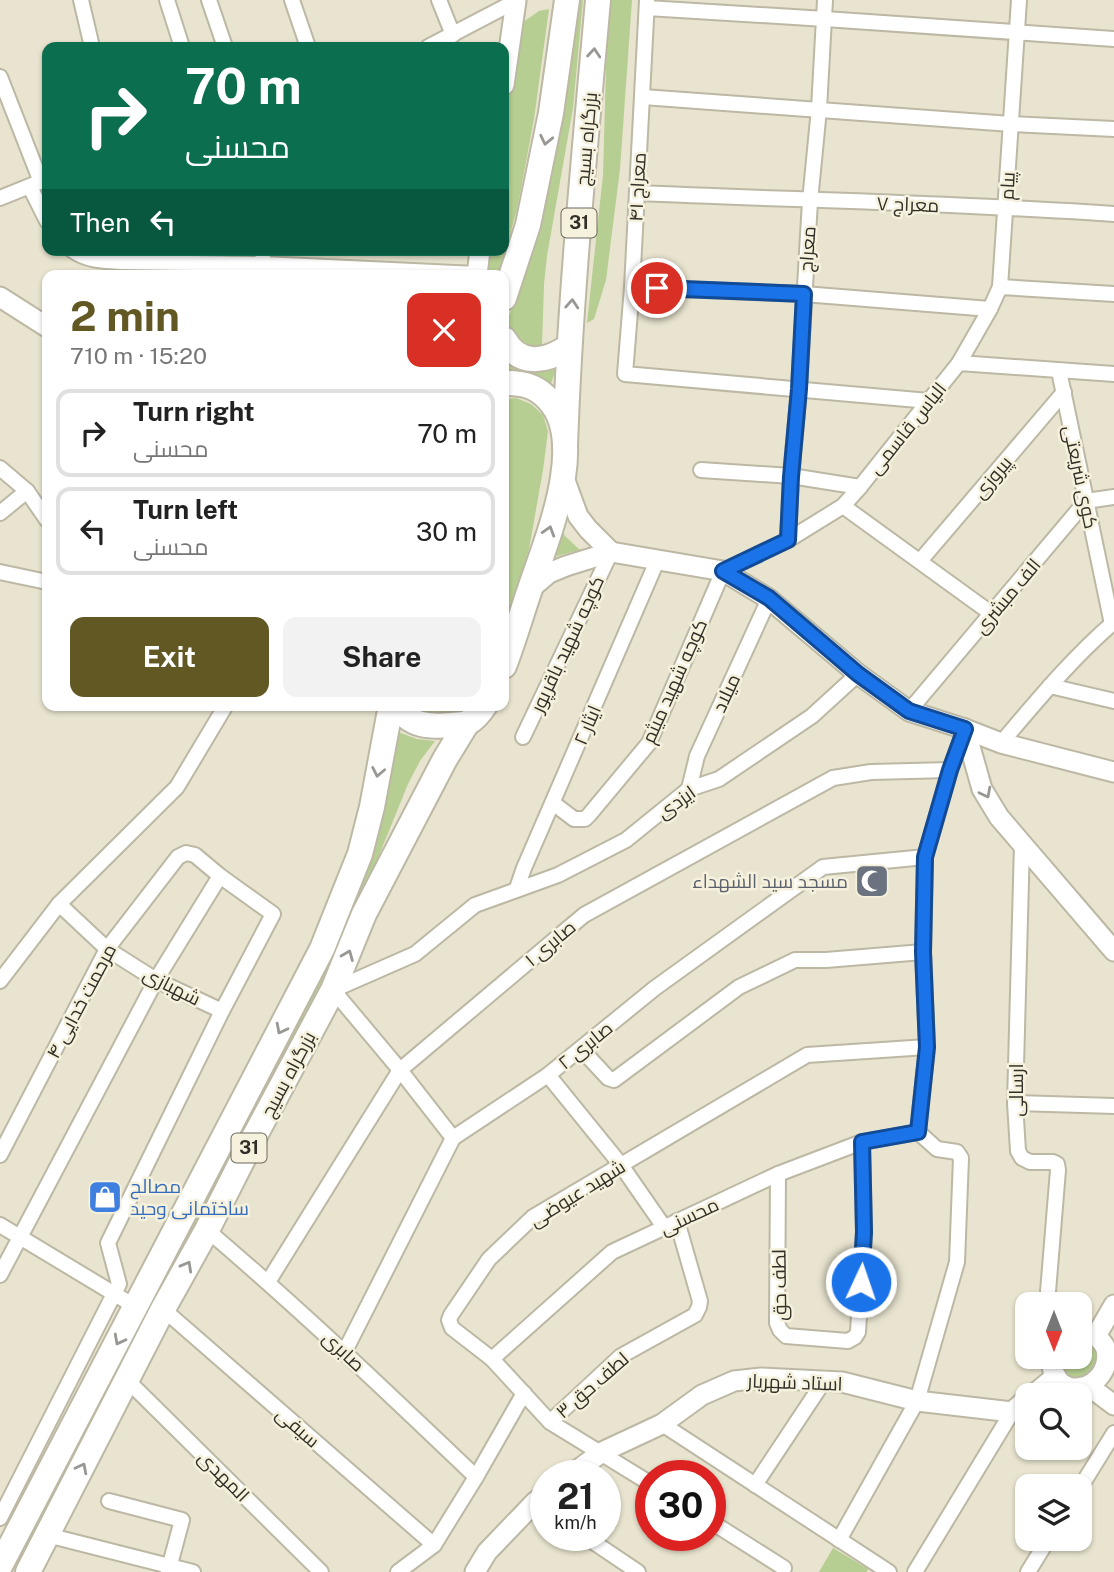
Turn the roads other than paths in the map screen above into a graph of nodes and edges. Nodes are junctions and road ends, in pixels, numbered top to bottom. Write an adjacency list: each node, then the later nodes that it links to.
1 (81, 0): 16 (street)
2 (167, 0): 17 (street)
3 (209, 0): 18 (street)
4 (292, 0): 19 (street)
5 (439, 0): 14 (street)
6 (517, 0): 14 (street); 21 (street)
7 (567, 0): 37 (highway, بزرگراه بسیج, one-way to 37)
8 (598, 0): 46 (highway, بزرگراه بسیج / 31, one-way to 8)
9 (825, 0): 12 (street, معراج)
10 (1019, 0): 13 (street, پیام)
11 (647, 4): 12 (street); 23 (street, معراج ۴۱)
12 (825, 19): 13 (street); 24 (street, معراج)
13 (1017, 32): 15 (street); 25 (street, پیام)
14 (453, 35): 20 (street)
15 (1114, 39)
16 (91, 42)
17 (180, 42)
18 (223, 42)
19 (306, 42)
20 (438, 42)
21 (509, 52)
22 (0, 77): 27 (street)
23 (643, 97): 24 (street); 28 (street, معراج ۴۱)
24 (819, 109): 25 (street); 30 (street, معراج)
25 (1011, 124): 26 (street); 31 (street, پیام)
26 (1114, 129)
27 (39, 183): 29 (street)
28 (637, 192): 30 (street, معراج ۷); 38 (street, معراج ۴۱)
29 (0, 198)
30 (810, 201): 31 (street, معراج ۷); 40 (street, معراج)
31 (1006, 206): 32 (street, معراج ۷); 39 (street, پیام)
32 (1114, 214)
33 (82, 256): 34 (street)
34 (125, 256): 35 (street)
35 (263, 263): 36 (street)
36 (388, 270)
37 (509, 283)
38 (632, 287): 40 (street); 51 (street, معراج ۴۱)
39 (1000, 287): 41 (street); 43 (street, پیام)
40 (804, 294): 43 (street); 51 (street, معراج)
41 (1114, 294)
42 (0, 297): 44 (street)
43 (990, 309): 47 (street, پیام)
44 (42, 324)
45 (509, 346): 46 (highway)
46 (568, 347): 54 (highway, بزرگراه بسیج / 31)
47 (959, 363): 48 (street, الیاس قاسمی); 53 (street, الیاس قاسمی)
48 (1059, 371): 49 (street, الیاس قاسمی); 52 (street, کوی شریعتی)
49 (1114, 374)
50 (509, 383): 54 (highway, بزرگراه بسیج)
51 (799, 389): 53 (street); 58 (street, معراج)
52 (1064, 392): 62 (street, کوی شریعتی); 69 (street, پیروزی)
53 (929, 401): 59 (street, الیاس قاسمی)
54 (565, 446): 57 (highway, بزرگراه بسیج)
55 (0, 468): 60 (street)
56 (701, 470): 58 (street)
57 (563, 475): 67 (street); 73 (highway, بزرگراه بسیج, one-way to 57)
58 (791, 477): 59 (street); 66 (street, معراج)
59 (860, 487): 63 (street, الیاس قاسمی)
60 (27, 491): 64 (street); 65 (street)
61 (1114, 498): 62 (street)
62 (1086, 501): 75 (street, الف مبشری); 76 (street, کوی شریعتی)
63 (843, 506): 66 (street, الیاس قاسمی); 69 (street)
64 (0, 513)
65 (42, 513)
66 (788, 540): 70 (street, الیاس قاسمی)
67 (611, 552): 68 (street); 73 (street); 88 (street, کوچه شهید باقرپور)
68 (657, 561): 70 (street); 93 (street, ایثار ۲)
69 (920, 561): 75 (street)
70 (723, 571): 74 (street); 93 (street, کوچه شهید میثم)
71 (0, 572): 72 (street)
72 (42, 581)
73 (529, 590): 77 (highway, بزرگراه بسیج)
74 (769, 598): 78 (street); 92 (street, میلاد)
75 (992, 614): 85 (street, الف مبشری)
76 (1113, 623): 79 (street)
77 (509, 652)
78 (858, 674): 85 (street); 92 (street, ایزدی)
79 (1050, 686): 80 (street); 89 (street)
80 (1114, 701)
81 (222, 711): 98 (street)
82 (390, 711): 127 (highway, بزرگراه بسیج / 31, one-way to 127)
83 (401, 711): 86 (highway)
84 (480, 711): 86 (highway, بزرگراه بسیج)
85 (909, 711): 87 (street)
86 (467, 723): 104 (highway, بزرگراه بسیج / 31, one-way to 86)
87 (965, 729): 89 (street); 90 (street); 94 (street, one-way to 94)
88 (523, 737)
89 (1001, 743): 91 (street)
90 (950, 770): 95 (street); 108 (street, صابری ۱)
91 (1114, 772)
92 (689, 789): 97 (street, ایزدی)
93 (553, 803): 97 (street, ایثار ۲)
94 (1022, 844): 100 (street); 110 (street, ارسالی)
95 (925, 857): 101 (street); 107 (street, صابری ۲)
96 (219, 876): 99 (street, مرحمت خدایی ۴); 102 (street); 105 (street)
97 (517, 888): 104 (street)
98 (59, 904): 99 (street, شهبازی); 103 (street)
99 (107, 949): 102 (street, شهبازی); 115 (street, مرحمت خدایی ۴)
100 (1114, 951)
101 (923, 952): 106 (street); 107 (street)
102 (156, 980): 105 (street, شهبازی); 121 (street)
103 (0, 981)
104 (333, 990): 108 (street); 120 (highway, بزرگراه بسیج / 31)
105 (222, 1011): 125 (street)
106 (927, 1047): 112 (street); 116 (street, شهید عیوضی)
107 (581, 1049): 109 (street, صابری ۲)
108 (400, 1070): 113 (street); 123 (street, صابری ۱)
109 (548, 1075): 113 (street, صابری ۲); 116 (street, لطف حق ۳)
110 (1015, 1103): 111 (street); 124 (street, ارسالی)
111 (1114, 1106)
112 (918, 1132): 114 (street, محسنی); 141 (street)
113 (453, 1138): 130 (street, صابری ۲)
114 (862, 1142): 117 (street, محسنی); 117 (street, لطف حق)
115 (0, 1155)
116 (621, 1165): 118 (street, لطف حق ۳); 131 (street, شهید عیوضی)
117 (778, 1174): 118 (street, محسنی)
118 (670, 1224): 131 (street, محسنی); 145 (street, لطف حق ۳)
119 (0, 1225): 121 (street)
120 (207, 1230): 123 (street, صابری); 128 (highway, بزرگراه بسیج / 31, one-way to 120)
121 (20, 1237): 122 (street); 125 (street)
122 (0, 1275)
123 (268, 1282): 130 (street, صابری)
124 (1048, 1292)
125 (114, 1293): 127 (street); 158 (street)
126 (1114, 1305): 129 (street)
127 (136, 1307): 154 (highway, بزرگراه بسیج / 31, one-way to 154)
128 (163, 1309): 134 (highway, بزرگراه بسیج / 31); 162 (street, سیفی)
129 (1103, 1348): 138 (street)
130 (345, 1351): 152 (street, صابری)
131 (492, 1359): 140 (street, شهید عیوضی)
132 (1053, 1369): 133 (street)
133 (1056, 1376): 136 (street); 137 (street)
134 (127, 1380): 156 (highway, بزرگراه بسیج / 31, one-way to 134); 170 (street, المهدی)
135 (824, 1381): 141 (street, استاد شهریار); 146 (street, استاد شهریار); 153 (street)
136 (1048, 1383)
137 (1062, 1383)
138 (1092, 1385)
139 (1092, 1388): 142 (street)
140 (524, 1393): 145 (street, شهید عیوضی); 152 (street)
141 (917, 1401): 143 (street, استاد شهریار); 161 (street)
142 (1114, 1405)
143 (1015, 1406)
144 (1015, 1414): 175 (street)
145 (550, 1422): 148 (street, شهید عیوضی)
146 (662, 1424): 148 (street, استاد شهریار); 153 (street)
147 (1114, 1433): 151 (street)
148 (602, 1452): 149 (street, استاد شهریار); 150 (street, شهید عیوضی)
149 (591, 1460)
150 (635, 1474)
151 (1089, 1474)
152 (476, 1477): 162 (street)
153 (755, 1485): 161 (street)
154 (39, 1491): 156 (highway); 165 (highway, بزرگراه بسیج / 31)
155 (110, 1501): 167 (street)
156 (63, 1504): 160 (highway, بزرگراه بسیج / 31)
157 (530, 1513): 172 (street)
158 (0, 1518)
159 (726, 1531): 166 (street)
160 (47, 1535): 167 (street); 168 (highway, بزرگراه بسیج / 31)
161 (839, 1540): 174 (street)
162 (433, 1545): 171 (street)
163 (607, 1551): 173 (street)
164 (1041, 1551): 176 (street)
165 (0, 1566)
166 (785, 1568)
167 (169, 1569): 169 (street)
168 (28, 1572)
169 (193, 1572)
170 (321, 1572)
171 (398, 1572)
172 (475, 1572)
173 (638, 1572)
174 (889, 1572)
175 (915, 1572)
176 (1028, 1572)

